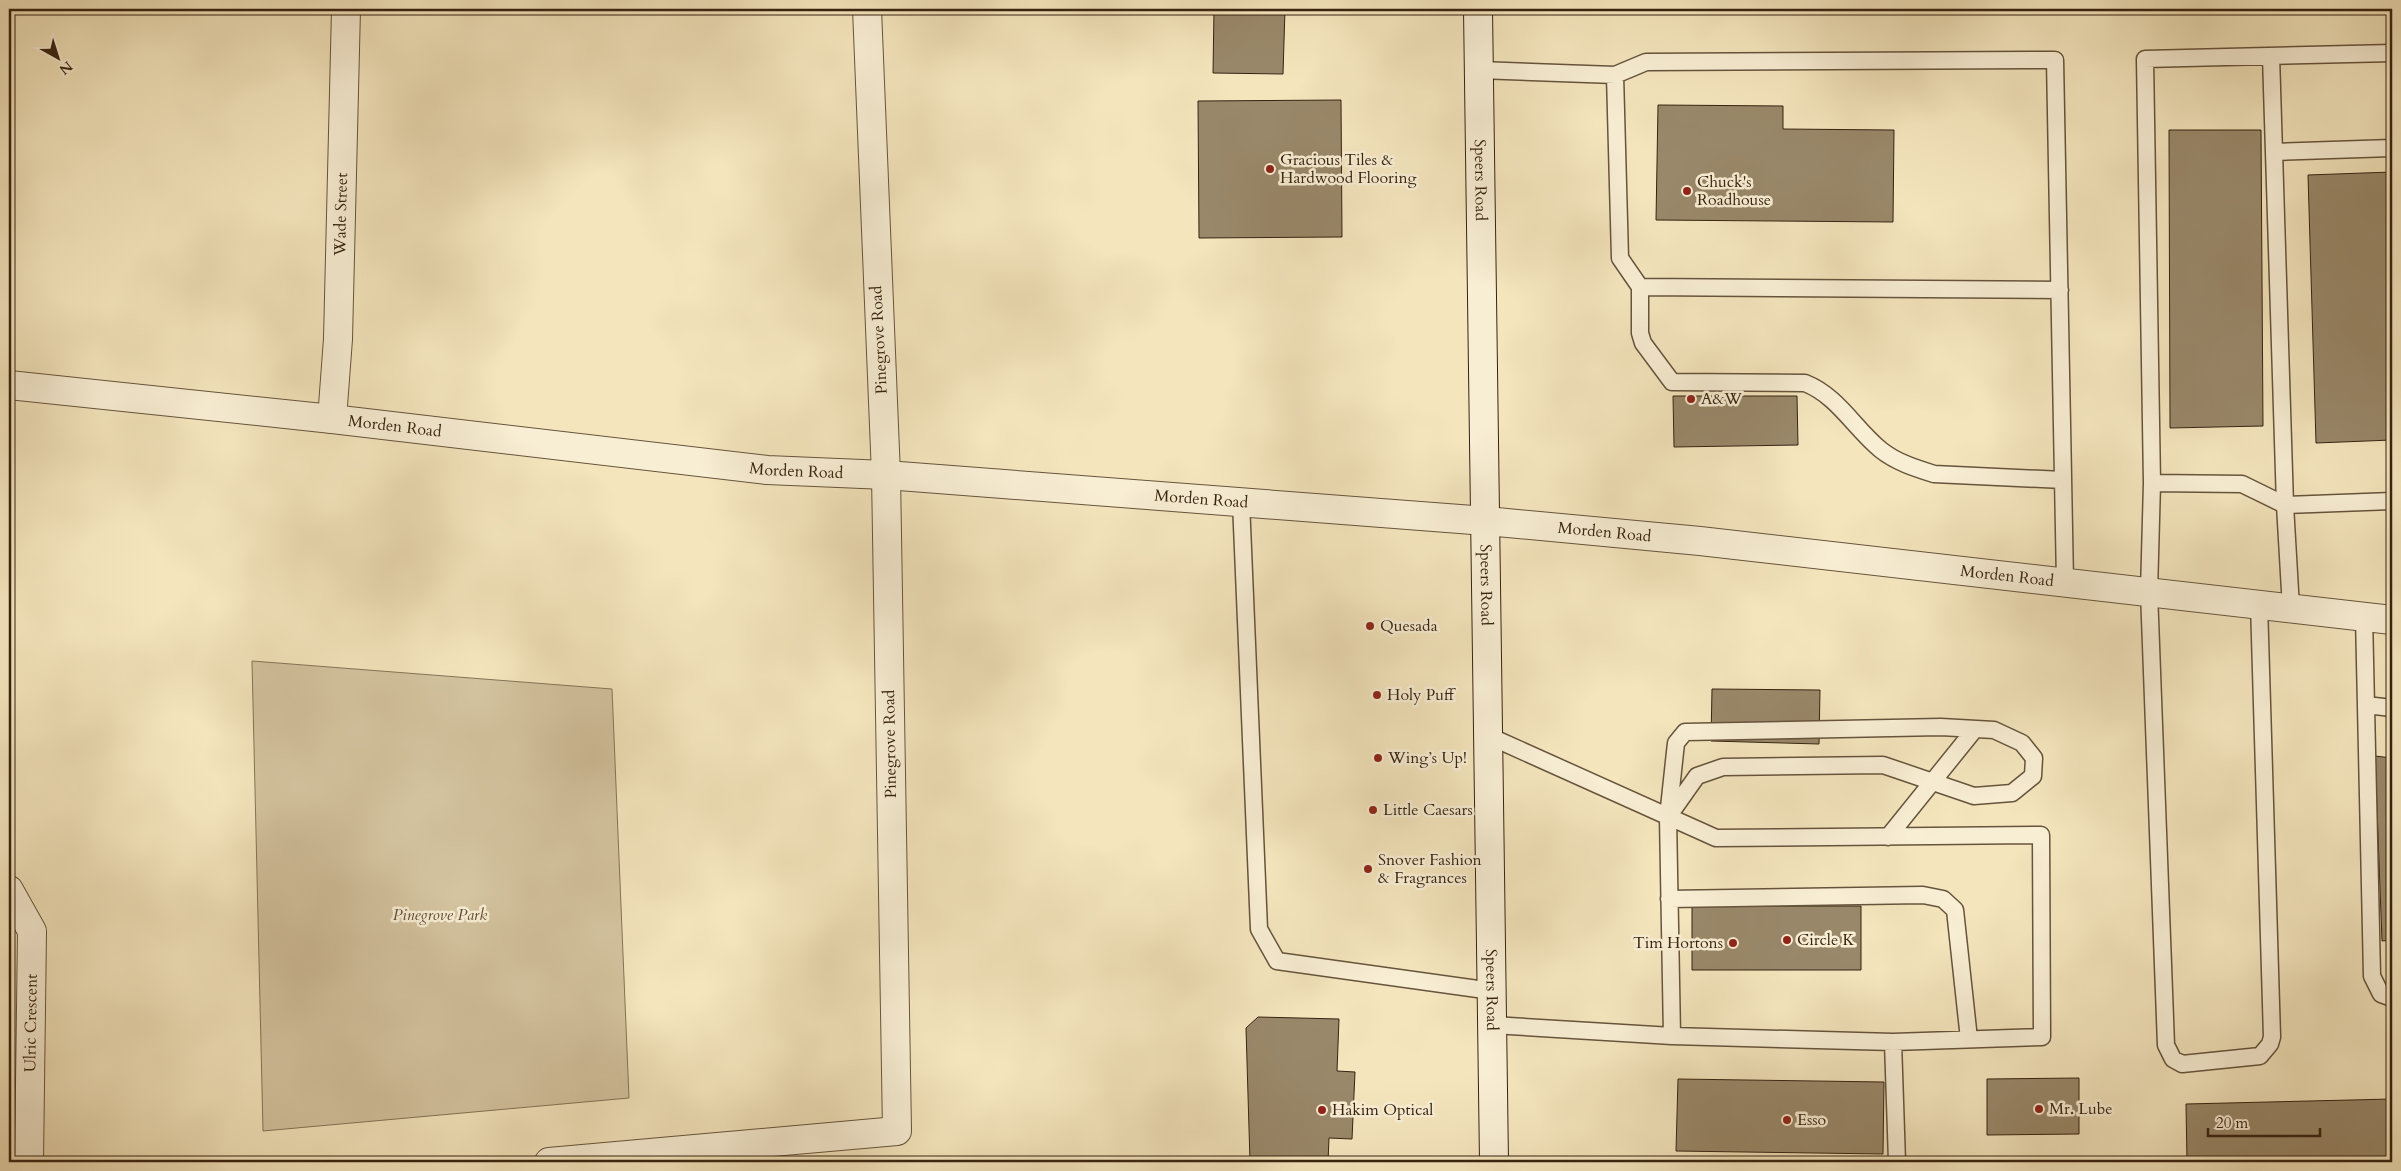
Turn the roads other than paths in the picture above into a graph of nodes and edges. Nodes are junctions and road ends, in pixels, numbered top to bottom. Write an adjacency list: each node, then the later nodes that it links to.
1 (346, 9): 13 (street, Wade Street)
2 (867, 9): 14 (street, Pinegrove Road)
3 (1478, 9): 6 (street, Speers Road)
4 (2392, 53): 5 (lane)
5 (2271, 56): 9 (lane); 16 (lane)
6 (1479, 70): 7 (lane); 20 (street, Speers Road)
7 (1615, 75): 10 (lane); 11 (lane)
8 (2392, 148): 9 (lane)
9 (2274, 152): 19 (lane)
10 (1640, 287): 11 (lane); 15 (lane)
11 (2060, 290): 15 (lane)
12 (9, 386): 13 (street, Morden Road)
13 (332, 419): 14 (street, Morden Road)
14 (886, 475): 17 (street, Morden Road); 43 (street, Pinegrove Road)
15 (2063, 480): 21 (lane)
16 (2152, 483): 19 (lane); 22 (lane)
17 (1241, 502): 20 (street, Morden Road); 36 (lane)
18 (2392, 502): 19 (lane)
19 (2285, 505): 24 (lane)
20 (1486, 521): 21 (street, Morden Road); 30 (street, Speers Road)
21 (2065, 582): 22 (street, Morden Road)
22 (2149, 592): 23 (street, Morden Road); 23 (lane)
23 (2259, 604): 24 (street, Morden Road)
24 (2291, 608): 25 (street, Morden Road)
25 (2364, 616): 26 (street, Morden Road); 27 (lane)
26 (2392, 620)
27 (2366, 705): 28 (lane); 37 (lane)
28 (2392, 708)
29 (1975, 729): 31 (lane); 31 (lane); 32 (lane)
30 (1489, 736): 32 (lane); 36 (street, Speers Road)
31 (1932, 781): 32 (lane); 33 (lane)
32 (1668, 817): 33 (lane); 35 (lane)
33 (1888, 837): 40 (lane)
34 (9, 890): 42 (street, Ulric Crescent)
35 (1669, 899): 39 (lane); 40 (lane)
36 (1492, 991): 38 (street, Speers Road)
37 (2392, 998)
38 (1493, 1025): 39 (lane); 44 (street, Speers Road)
39 (1672, 1036): 41 (lane)
40 (1970, 1039): 41 (lane)
41 (1893, 1042): 45 (lane)
42 (29, 1162)
43 (549, 1162)
44 (1494, 1162)
45 (1896, 1162)

